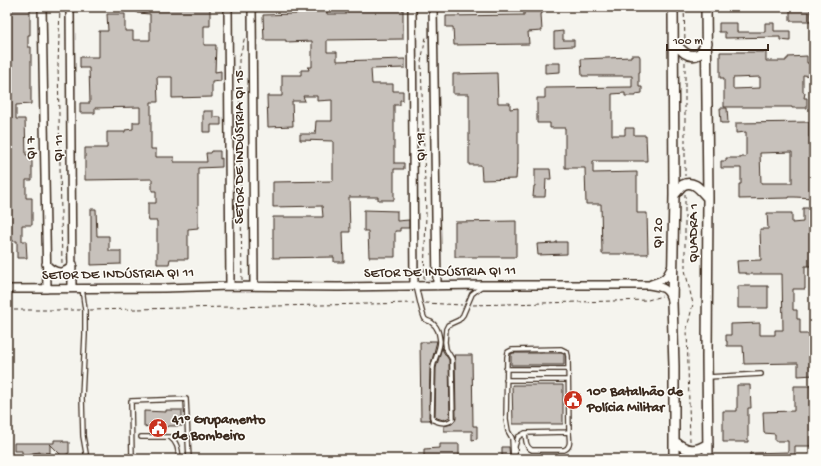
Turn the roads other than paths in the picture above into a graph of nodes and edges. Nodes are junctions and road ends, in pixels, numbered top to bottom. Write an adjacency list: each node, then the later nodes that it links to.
1 (42, 7): 13 (street, QI 7)
2 (70, 7): 14 (street, QI 11)
3 (228, 7): 18 (street)
4 (252, 7): 19 (street, SETOR DE INDÚSTRIA QI 15)
5 (412, 7): 20 (street)
6 (433, 7): 21 (street, QI 19)
7 (673, 7): 9 (street, QI 20)
8 (706, 7): 10 (street, QUADRA 1)
9 (673, 41): 10 (street); 11 (street, QI 20)
10 (707, 43): 12 (street, QUADRA 1)
11 (674, 195): 12 (street); 15 (street, QI 20)
12 (708, 198): 30 (street, QUADRA 1)
13 (46, 264): 14 (street); 24 (street, QI 7)
14 (73, 264): 22 (street, QI 11)
15 (673, 264): 17 (street); 26 (street, QI 20)
16 (483, 285): 17 (street, SETOR DE INDÚSTRIA QI 11); 20 (lane); 21 (street, SETOR DE INDÚSTRIA QI 11)
17 (649, 285): 26 (street)
18 (230, 286): 19 (street, SETOR DE INDÚSTRIA QI 11); 23 (street, SETOR DE INDÚSTRIA QI 11)
19 (254, 286): 20 (street, SETOR DE INDÚSTRIA QI 11)
20 (418, 286): 21 (street, SETOR DE INDÚSTRIA QI 11)
21 (437, 286)
22 (72, 288): 23 (street, SETOR DE INDÚSTRIA QI 11); 24 (street, SETOR DE INDÚSTRIA QI 11)
23 (82, 288): 40 (lane)
24 (47, 289): 25 (street, SETOR DE INDÚSTRIA QI 11)
25 (7, 290)
26 (671, 298): 36 (street, QI 20)
27 (506, 369): 28 (lane); 28 (lane); 31 (lane)
28 (568, 369): 32 (lane)
29 (761, 374): 30 (lane)
30 (707, 377): 37 (street, QUADRA 1)
31 (506, 380): 32 (lane); 44 (lane)
32 (568, 380): 33 (lane)
33 (569, 432): 34 (lane); 34 (lane)
34 (525, 433): 44 (lane)
35 (141, 437): 42 (lane)
36 (675, 442): 37 (street); 45 (street, QI 20)
37 (708, 444): 46 (street, QUADRA 1)
38 (26, 459): 39 (lane)
39 (57, 459)
40 (87, 459)
41 (132, 459): 43 (lane)
42 (179, 459)
43 (189, 459)
44 (514, 459)
45 (674, 459)
46 (708, 459)

